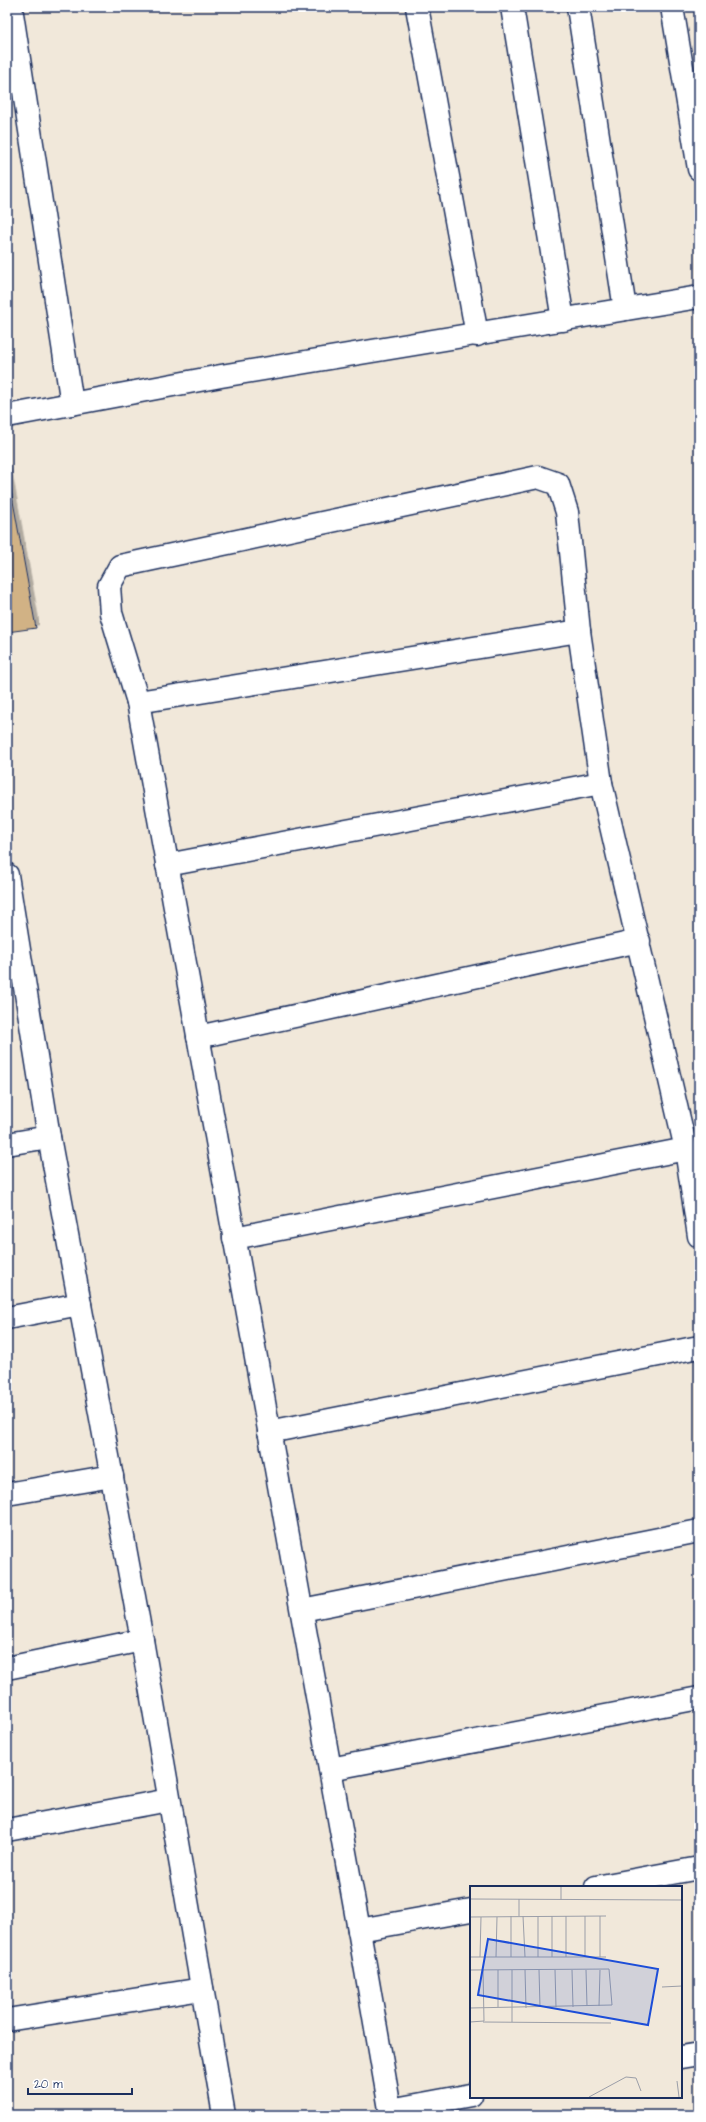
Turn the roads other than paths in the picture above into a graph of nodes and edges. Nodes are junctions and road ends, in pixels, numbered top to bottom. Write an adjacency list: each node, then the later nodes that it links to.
1 (11, 7): 11 (street)
2 (416, 7): 10 (street)
3 (512, 7): 9 (street)
4 (578, 7): 8 (street)
5 (672, 7): 6 (street)
6 (699, 169)
7 (699, 296): 8 (street)
8 (625, 309): 9 (street)
9 (563, 320): 10 (street)
10 (476, 335): 11 (street)
11 (72, 404): 12 (street)
12 (7, 416)
13 (579, 632): 14 (street); 14 (street); 15 (street)
14 (138, 702): 16 (street)
15 (600, 783): 16 (street); 19 (street)
16 (167, 865): 20 (street)
17 (7, 875): 18 (street)
18 (10, 910): 21 (street)
19 (638, 942): 20 (street); 23 (street)
20 (198, 1037): 25 (street)
21 (50, 1137): 22 (street); 26 (street)
22 (7, 1144)
23 (686, 1149): 24 (street); 25 (street)
24 (699, 1236)
25 (234, 1238): 29 (street)
26 (80, 1304): 27 (street); 30 (street)
27 (7, 1318)
28 (699, 1347): 29 (street)
29 (269, 1432): 33 (street)
30 (112, 1476): 31 (street); 34 (street)
31 (7, 1494)
32 (699, 1531): 33 (street)
33 (302, 1610): 37 (street)
34 (142, 1640): 35 (street); 38 (street)
35 (7, 1668)
36 (699, 1698): 37 (street)
37 (330, 1770): 43 (street)
38 (169, 1800): 39 (street); 44 (street)
39 (7, 1830)
40 (699, 1868): 41 (street)
41 (601, 1886)
42 (470, 1910): 43 (street)
43 (359, 1930): 49 (street)
44 (202, 1990): 45 (street); 50 (street)
45 (7, 2020)
46 (699, 2054): 47 (street)
47 (682, 2057)
48 (470, 2095): 49 (street)
49 (390, 2112)
50 (224, 2115)

